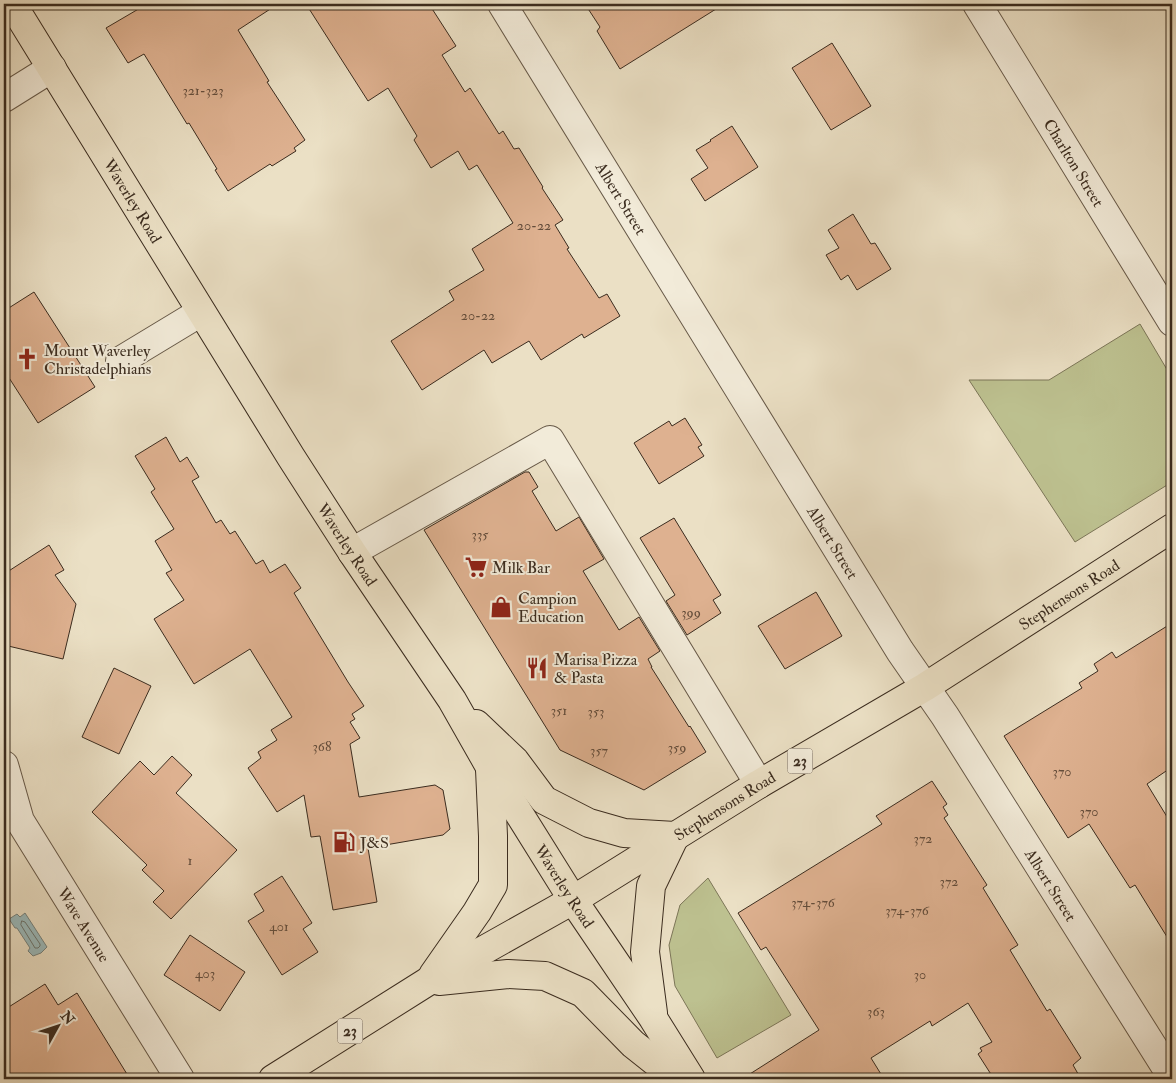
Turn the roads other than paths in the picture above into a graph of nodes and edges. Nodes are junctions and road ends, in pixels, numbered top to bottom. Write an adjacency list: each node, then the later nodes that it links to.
1 (12, 4): 4 (main road, Waverley Road)
2 (502, 4): 11 (street, Albert Street)
3 (977, 4): 7 (street, Charlton Street)
4 (52, 68): 5 (street); 6 (main road, Waverley Road)
5 (4, 98)
6 (201, 312): 8 (street); 10 (main road, Waverley Road)
7 (1172, 322)
8 (120, 361)
9 (1172, 528): 11 (main road, Stephensons Road / 23)
10 (352, 552): 12 (main road, Waverley Road); 15 (street)
11 (925, 687): 15 (main road, Stephensons Road / 23); 20 (street, Albert Street)
12 (452, 700): 14 (main road, Waverley Road); 16 (main road)
13 (4, 765): 21 (street, Wave Avenue)
14 (490, 766): 17 (main road, Waverley Road); 18 (main road)
15 (759, 784): 16 (main road, Stephensons Road / 23)
16 (675, 836): 17 (main road, Stephensons Road / 23); 19 (main road)
17 (573, 900): 18 (main road, Stephensons Road / 23); 19 (main road, Waverley Road)
18 (428, 982): 22 (main road, Stephensons Road / 23); 23 (main road)
19 (653, 1018): 24 (main road, Waverley Road)
20 (1172, 1077)
21 (180, 1079)
22 (273, 1079)
23 (677, 1079)
24 (691, 1079)

